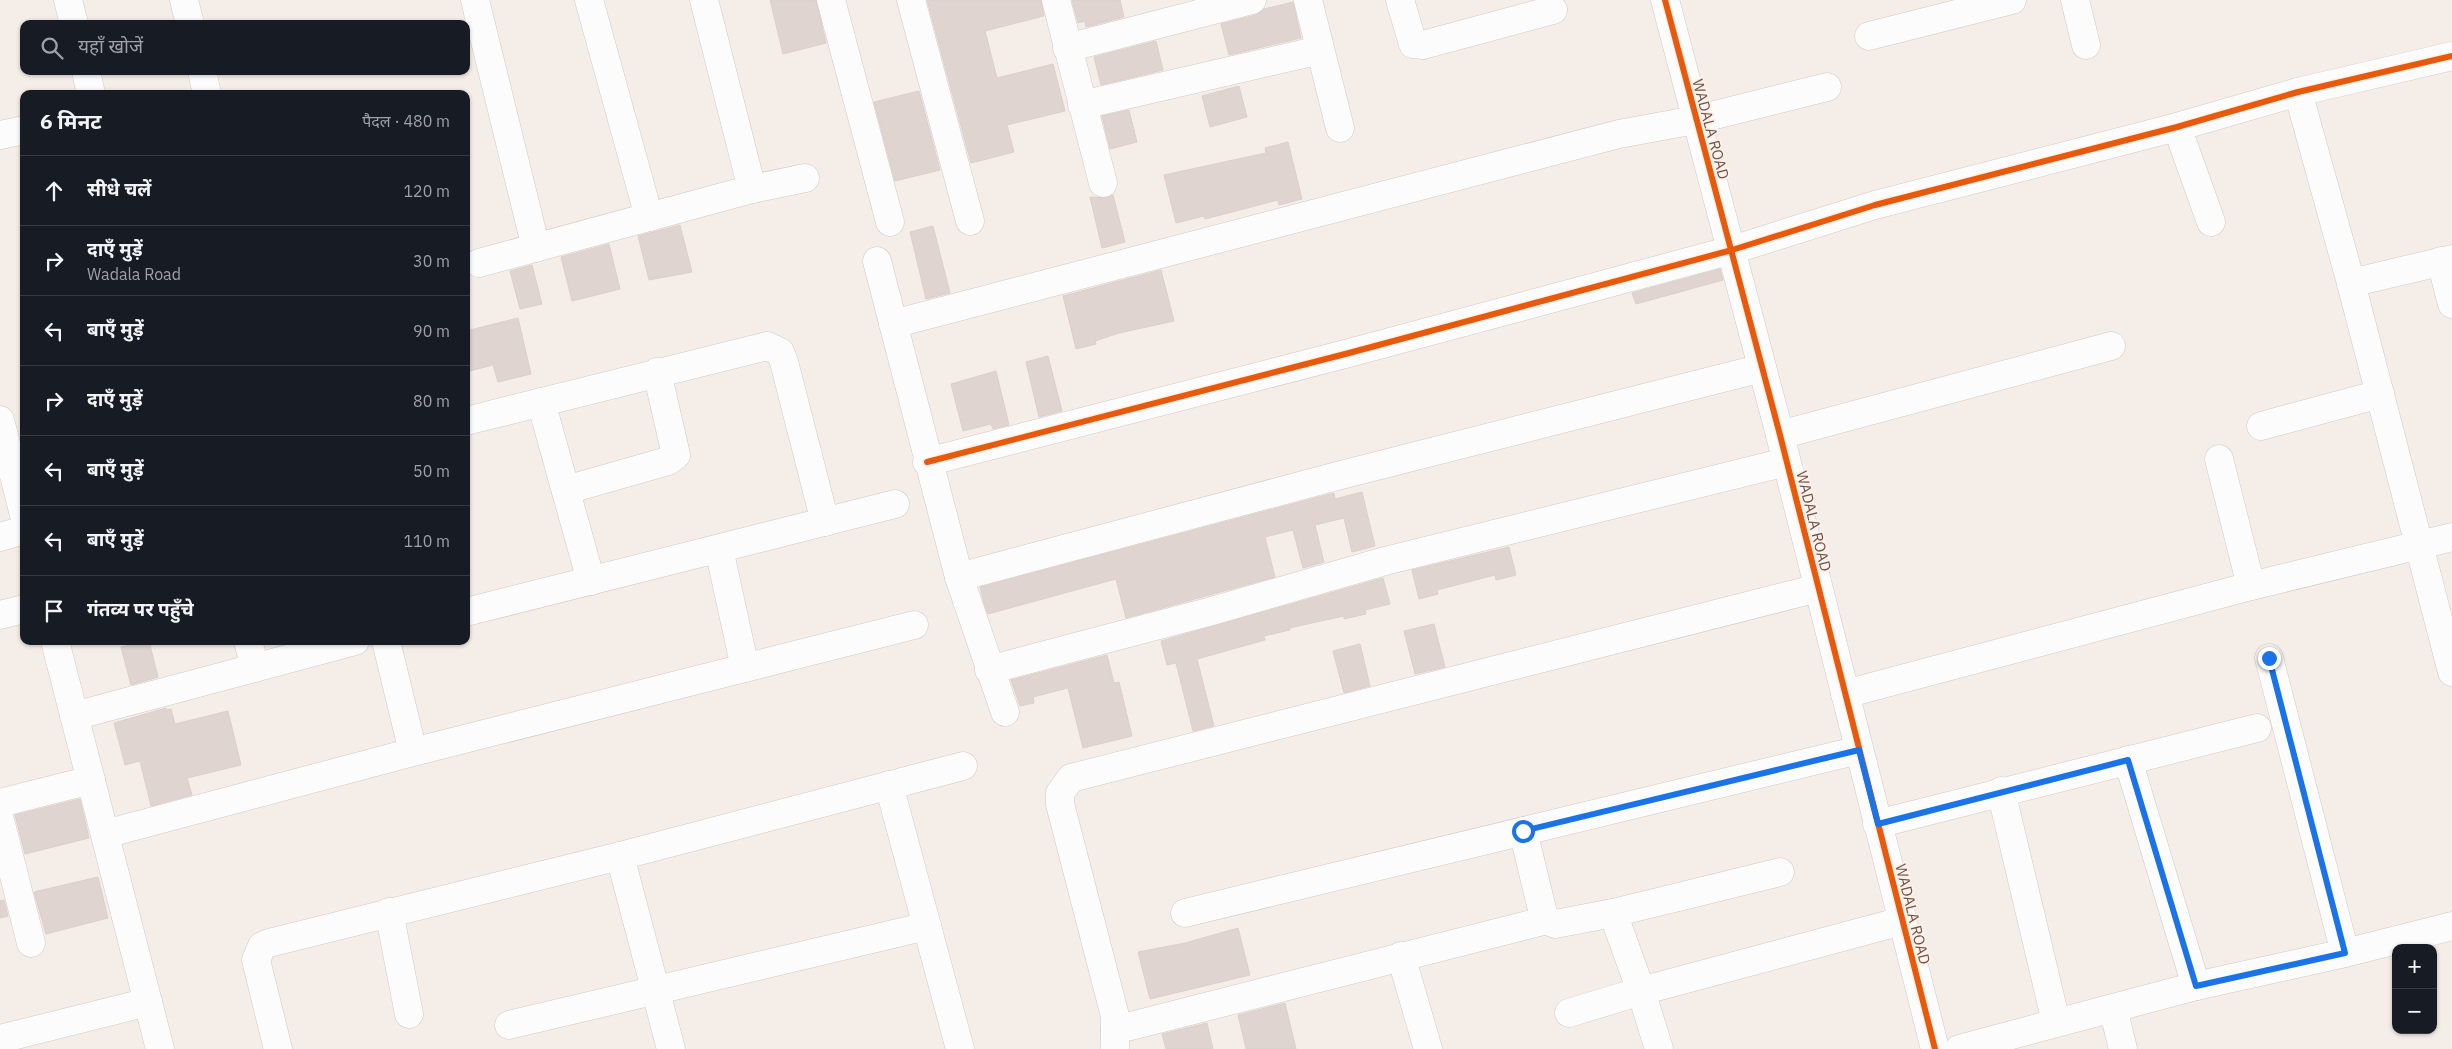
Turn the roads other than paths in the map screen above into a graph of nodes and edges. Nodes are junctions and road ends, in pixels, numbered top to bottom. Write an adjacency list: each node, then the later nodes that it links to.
1 (68, 0): 16 (street)
2 (184, 0): 17 (street)
3 (475, 0): 42 (street)
4 (589, 0): 38 (street)
5 (704, 0): 37 (street)
6 (831, 0): 40 (street)
7 (911, 0): 39 (street)
8 (1056, 0): 20 (street)
9 (1252, 0): 20 (street)
10 (1308, 0): 21 (street)
11 (1400, 0): 15 (street)
12 (1665, 0): 30 (street, WADALA ROAD)
13 (2012, 0): 18 (street)
14 (2075, 0): 19 (street)
15 (1553, 10)
16 (73, 20)
17 (189, 20)
18 (1870, 36)
19 (2086, 45)
20 (1067, 48): 29 (street)
21 (1320, 50): 29 (street); 32 (street)
22 (2452, 56): 28 (street)
23 (87, 75): 26 (street)
24 (203, 75): 27 (street)
25 (1827, 86): 30 (street)
26 (90, 90)
27 (207, 90)
28 (2298, 92): 31 (street); 47 (street)
29 (1082, 105): 36 (street)
30 (1696, 120): 43 (street, WADALA ROAD); 49 (street)
31 (2178, 127): 41 (street); 43 (street)
32 (1340, 128)
33 (20, 131): 34 (street)
34 (0, 135)
35 (805, 178): 37 (street)
36 (1102, 183)
37 (752, 189): 38 (street)
38 (649, 218): 42 (street)
39 (970, 221)
40 (890, 222)
41 (2211, 222)
42 (536, 248): 46 (street)
43 (1732, 250): 51 (street, WADALA ROAD); 60 (street)
44 (2447, 260): 47 (street); 48 (street)
45 (876, 261): 49 (street)
46 (479, 263)
47 (2351, 283): 53 (street)
48 (2452, 304)
49 (893, 324): 60 (street)
50 (2111, 346): 58 (street)
51 (1762, 368): 58 (street, WADALA ROAD); 71 (street)
52 (657, 372): 54 (street); 62 (street); 66 (street)
53 (2380, 394): 57 (street); 69 (street)
54 (541, 402): 56 (street); 62 (street)
55 (0, 420): 63 (street)
56 (470, 420)
57 (2261, 426)
58 (1780, 436): 61 (street, WADALA ROAD)
59 (2219, 459): 73 (street)
60 (927, 462): 71 (street)
61 (1786, 462): 74 (street, WADALA ROAD); 86 (street)
62 (566, 490): 72 (street)
63 (20, 501)
64 (895, 504): 66 (street)
65 (20, 520): 67 (street)
66 (825, 522): 70 (street)
67 (0, 537)
68 (2452, 537): 69 (street)
69 (2419, 546): 73 (street); 87 (street)
70 (718, 548): 72 (street); 85 (street)
71 (959, 577): 86 (street)
72 (591, 581): 76 (street)
73 (2251, 586): 88 (street)
74 (1818, 588): 88 (street, WADALA ROAD); 126 (street)
75 (20, 610): 77 (street)
76 (470, 611)
77 (0, 614)
78 (914, 625): 85 (street)
79 (56, 645): 90 (street)
80 (249, 645): 84 (street)
81 (340, 645): 84 (street)
82 (387, 645): 93 (street)
83 (2269, 658): 114 (street)
84 (255, 668): 90 (street)
85 (745, 668): 93 (street)
86 (989, 670): 89 (street)
87 (2452, 672)
88 (1845, 694): 92 (street, WADALA ROAD)
89 (1005, 712)
90 (74, 716): 96 (street)
91 (2257, 728): 94 (street)
92 (1859, 750): 101 (street, WADALA ROAD); 102 (street)
93 (413, 752): 103 (street)
94 (2128, 760): 98 (street); 116 (street)
95 (963, 766): 97 (street)
96 (91, 780): 99 (street); 103 (street)
97 (889, 786): 104 (street); 111 (street)
98 (2001, 791): 101 (street); 123 (street)
99 (0, 803)
100 (0, 820): 113 (street)
101 (1878, 824): 110 (street, WADALA ROAD)
102 (1523, 831): 107 (street); 109 (street)
103 (105, 834): 119 (street)
104 (620, 856): 106 (street); 118 (street)
105 (1780, 872): 108 (street)
106 (389, 912): 122 (street); 128 (street)
107 (1185, 913)
108 (1614, 913): 109 (street); 117 (street)
109 (1547, 920): 115 (street)
110 (1902, 921): 117 (street); 133 (street, WADALA ROAD)
111 (927, 926): 118 (street); 130 (street)
112 (2452, 926): 114 (street)
113 (31, 943)
114 (2345, 953): 116 (street)
115 (1402, 956): 126 (street); 131 (street)
116 (2196, 986): 120 (street)
117 (1642, 991): 121 (street); 132 (street)
118 (656, 992): 124 (street); 129 (street)
119 (148, 1002): 125 (street); 127 (street)
120 (2113, 1008): 123 (street); 135 (street)
121 (1569, 1013)
122 (409, 1014)
123 (2056, 1022): 134 (street)
124 (509, 1025)
125 (0, 1039)
126 (1115, 1039)
127 (160, 1049)
128 (278, 1049)
129 (671, 1049)
130 (960, 1049)
131 (1428, 1049)
132 (1659, 1049)
133 (1934, 1049)
134 (1959, 1049)
135 (2123, 1049)

